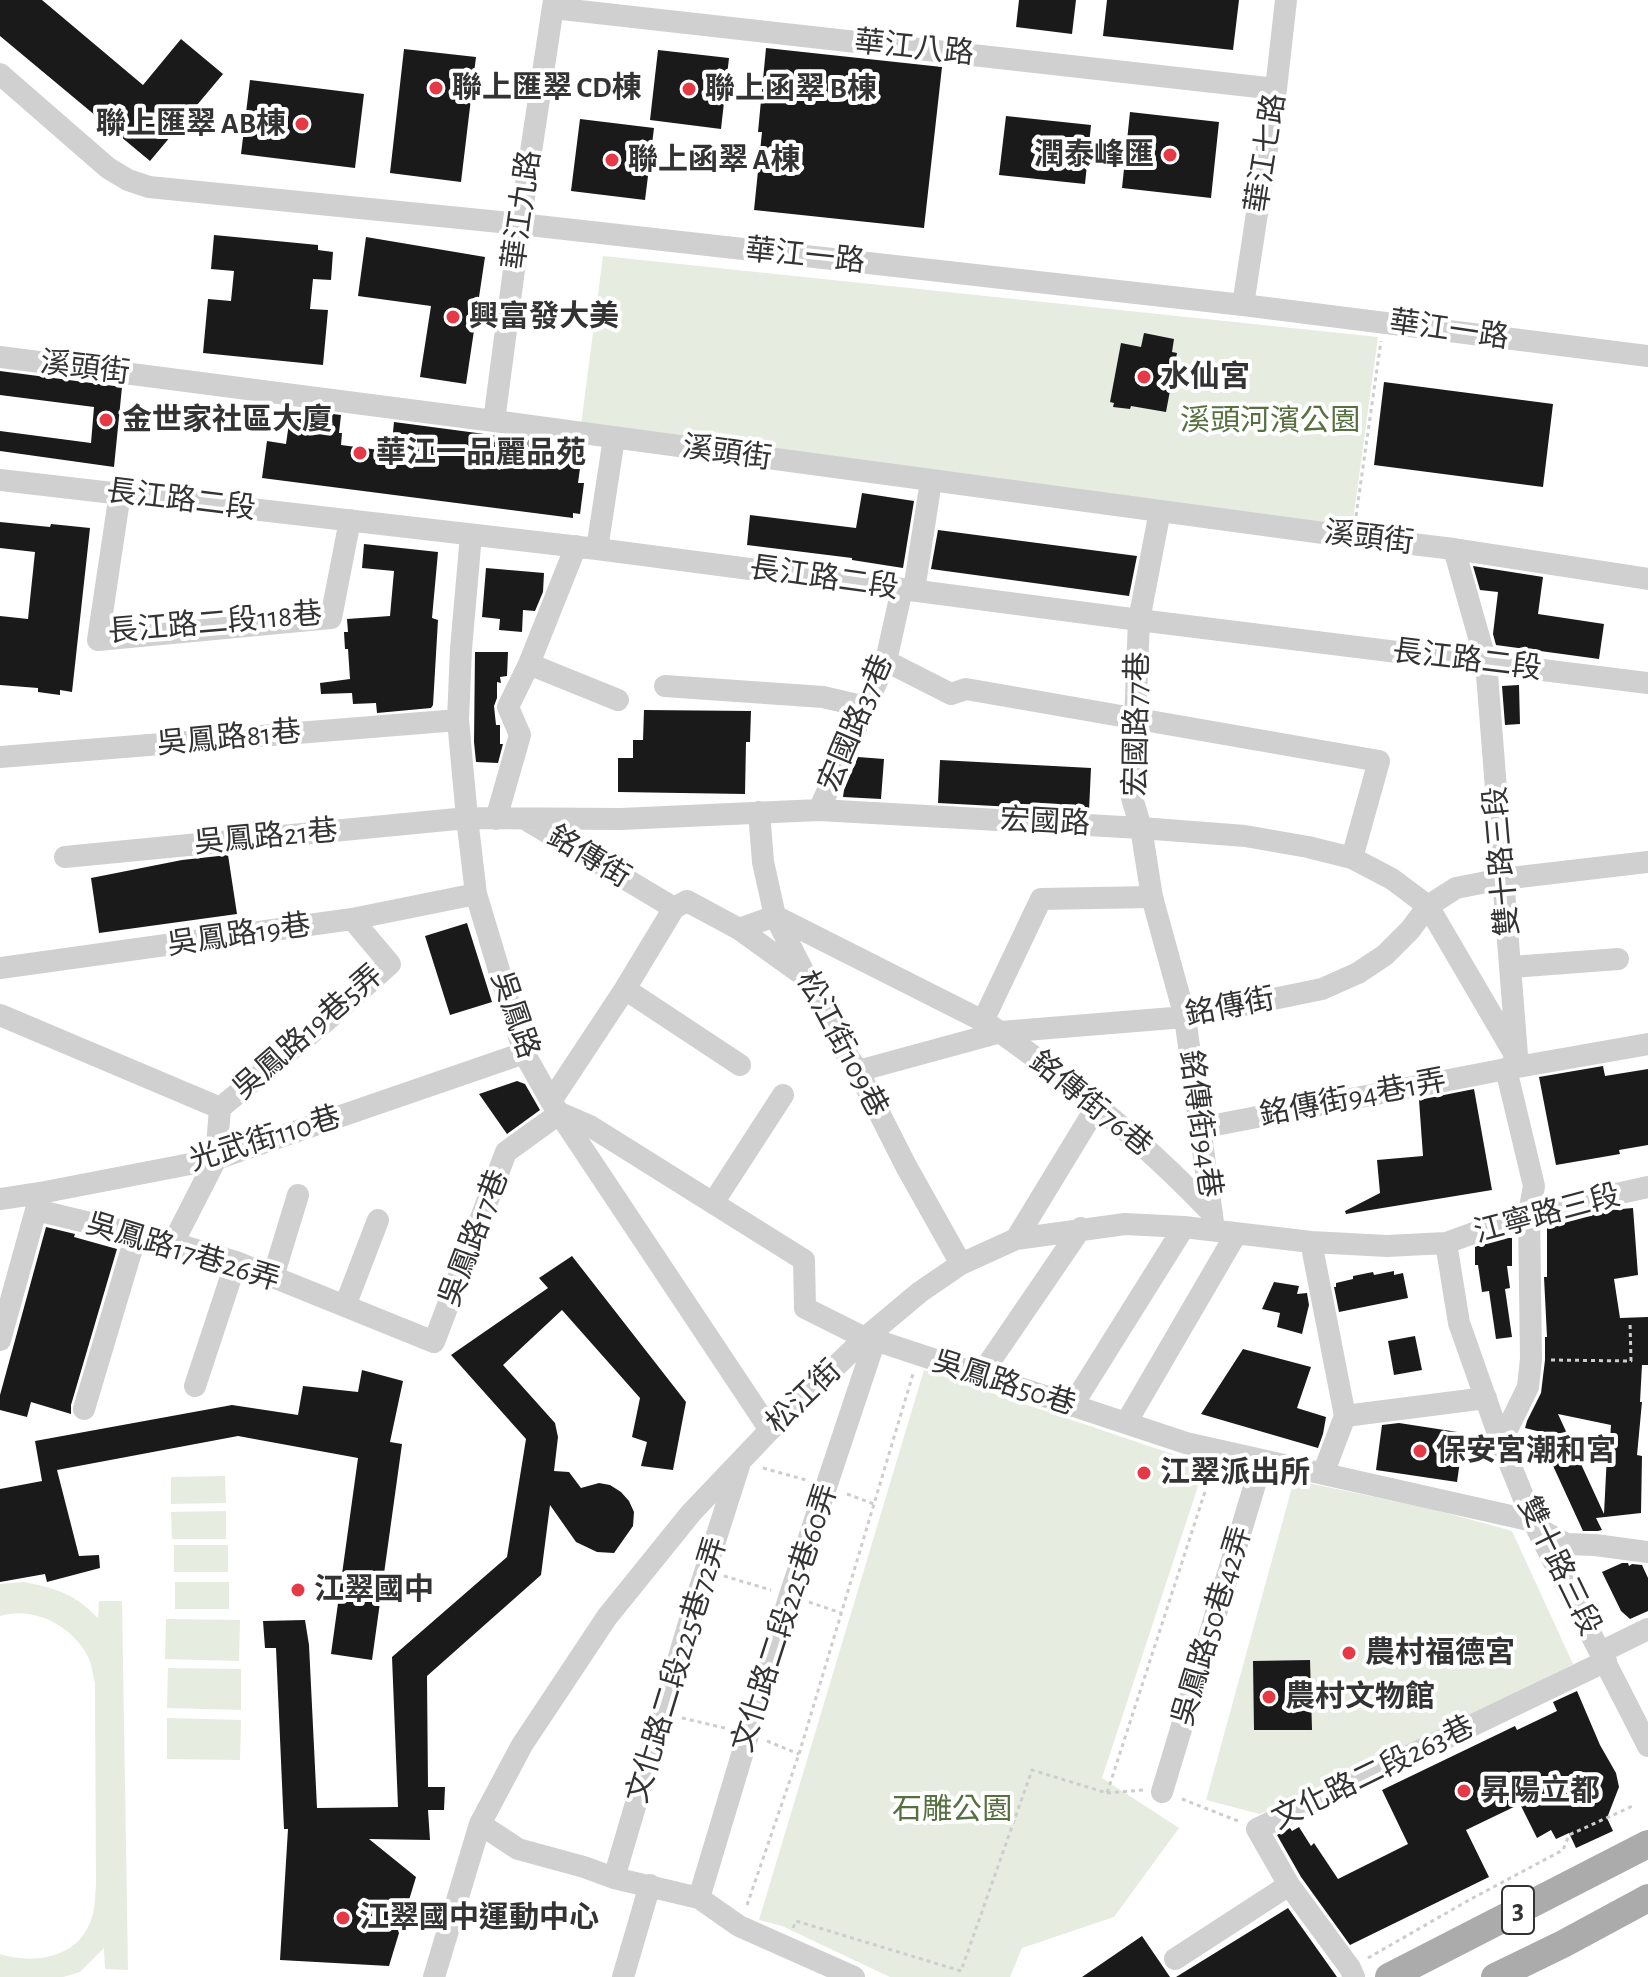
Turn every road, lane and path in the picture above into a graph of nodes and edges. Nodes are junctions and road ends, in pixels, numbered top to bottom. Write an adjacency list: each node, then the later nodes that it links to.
1 (1286, 0): 4 (street, 華江七路)
2 (554, 4): 4 (street, 華江八路); 5 (street, 華江九路)
3 (0, 74): 5 (street, 華江一路)
4 (1276, 89): 6 (street, 華江七路)
5 (520, 224): 6 (street, 華江一路); 10 (street, 華江九路)
6 (1243, 305): 7 (street, 華江一路)
7 (1384, 321): 8 (street, 華江一路); 18 (path)
8 (1648, 356)
9 (0, 357): 10 (street, 溪頭街)
10 (494, 421): 11 (street, 溪頭街)
11 (614, 438): 13 (street, 溪頭街); 19 (street)
12 (0, 480): 14 (street, 長江路二段)
13 (931, 481): 15 (street, 溪頭街); 23 (street, 宏國路37巷)
14 (120, 493): 16 (street, 長江路二段); 16 (street, 長江路二段118巷)
15 (1160, 511): 18 (street, 溪頭街); 25 (street, 宏國路77巷)
16 (350, 520): 17 (street, 長江路二段)
17 (471, 535): 19 (street, 長江路二段); 34 (street, 吳鳳路)
18 (1353, 537): 20 (street, 溪頭街)
19 (587, 548): 23 (street, 長江路二段); 28 (street)
20 (1454, 549): 21 (street, 溪頭街); 27 (street, 雙十路三段)
21 (1595, 571): 22 (street); 24 (street)
22 (1648, 579)
23 (908, 589): 25 (street, 長江路二段); 26 (street, 宏國路37巷)
24 (1648, 593)
25 (1139, 620): 27 (street, 長江路二段); 33 (street, 宏國路77巷)
26 (886, 661): 32 (street, 宏國路37巷); 33 (street)
27 (1486, 662): 29 (street, 長江路二段); 45 (street, 雙十路三段)
28 (529, 664): 31 (street); 40 (street)
29 (1648, 683)
30 (665, 686): 32 (street)
31 (618, 700)
32 (866, 707): 36 (street, 宏國路37巷)
33 (1135, 719): 41 (street, 宏國路77巷); 43 (street)
34 (458, 720): 35 (street, 吳鳳路81巷); 38 (street, 吳鳳路)
35 (0, 757)
36 (819, 810): 37 (street, 宏國路); 41 (street, 宏國路)
37 (759, 812): 39 (street, 宏國路); 50 (street, 松江街109巷)
38 (467, 818): 40 (street, 宏國路); 42 (street, 吳鳳路21巷); 46 (street, 吳鳳路)
39 (524, 818): 40 (street, 宏國路); 49 (street, 銘傳街)
40 (496, 819)
41 (1141, 828): 43 (street, 宏國路); 47 (street, 宏國路77巷)
42 (65, 857)
43 (1352, 858): 48 (street, 宏國路)
44 (1648, 862): 45 (street)
45 (1502, 879): 48 (street); 54 (street, 雙十路三段)
46 (476, 894): 51 (street, 吳鳳路19巷); 62 (street, 吳鳳路)
47 (1152, 897): 59 (street, 銘傳街94巷); 60 (street)
48 (1428, 906): 59 (street, 銘傳街); 63 (street, 宏國路)
49 (674, 908): 52 (street, 銘傳街); 57 (street)
50 (775, 916): 52 (street); 56 (street, 松江街109巷); 60 (street)
51 (352, 919): 55 (street, 吳鳳路19巷); 69 (street, 吳鳳路19巷5弄)
52 (739, 929): 56 (street, 銘傳街)
53 (1618, 959): 54 (street)
54 (1512, 967): 63 (street, 雙十路三段)
55 (0, 968)
56 (806, 977): 65 (street, 松江街109巷)
57 (625, 989): 64 (street); 68 (street)
58 (0, 1015): 69 (street)
59 (1185, 1017): 60 (street, 銘傳街); 70 (street, 銘傳街94巷)
60 (992, 1026): 65 (street, 銘傳街); 67 (street, 銘傳街76巷)
61 (1648, 1044): 63 (street, 銘傳街94巷1弄)
62 (524, 1053): 68 (street, 吳鳳路); 71 (street, 光武街110巷)
63 (1512, 1064): 70 (street, 銘傳街94巷1弄); 77 (street)
64 (740, 1065)
65 (858, 1071): 88 (street, 松江街109巷)
66 (783, 1095): 76 (street)
67 (1097, 1106): 79 (street, 銘傳街76巷); 83 (street)
68 (556, 1107): 76 (street, 吳鳳路50巷); 94 (street, 吳鳳路17巷); 104 (street, 吳鳳路)
69 (220, 1108): 71 (street)
70 (1200, 1128): 79 (street, 銘傳街94巷)
71 (216, 1159): 75 (street, 光武街110巷); 85 (street)
72 (1648, 1187): 77 (street, 江寧路三段)
73 (298, 1195): 89 (street)
74 (0, 1199): 75 (street, 光武街110巷)
75 (38, 1201): 82 (street, 吳鳳路17巷26弄); 93 (street)
76 (713, 1203): 92 (street, 吳鳳路50巷)
77 (1529, 1213): 86 (street, 江寧路三段); 96 (street)
78 (378, 1220): 90 (street)
79 (1221, 1226): 80 (street, 松江街); 84 (street, 松江街); 103 (street)
80 (1184, 1227): 81 (street, 松江街); 100 (street)
81 (1081, 1228): 83 (street, 松江街); 97 (street)
82 (136, 1235): 85 (street, 吳鳳路17巷26弄); 101 (street)
83 (1016, 1239): 88 (street, 松江街)
84 (1311, 1242): 86 (street, 松江街); 102 (street)
85 (173, 1243): 87 (street, 吳鳳路17巷26弄)
86 (1446, 1243): 99 (street, 雙十路三段)
87 (236, 1262): 89 (street, 吳鳳路17巷26弄); 98 (street)
88 (961, 1264): 92 (street, 松江街)
89 (273, 1277): 90 (street, 吳鳳路17巷26弄)
90 (345, 1306): 94 (street, 吳鳳路17巷26弄)
91 (1630, 1321): 96 (path)
92 (870, 1339): 95 (street, 吳鳳路50巷); 104 (street, 松江街); 124 (street, 文化路二段225巷60弄)
93 (0, 1340)
94 (434, 1342)
95 (918, 1355): 97 (street, 吳鳳路50巷); 126 (path)
96 (1531, 1359): 105 (street)
97 (980, 1376): 100 (street, 吳鳳路50巷)
98 (195, 1386)
99 (1486, 1398): 102 (street); 105 (street, 雙十路三段)
100 (1072, 1406): 103 (street, 吳鳳路50巷)
101 (84, 1409)
102 (1345, 1416): 109 (street)
103 (1126, 1423): 106 (street, 吳鳳路50巷)
104 (770, 1430): 107 (street, 松江街)
105 (1501, 1442): 110 (street, 雙十路三段)
106 (1218, 1451): 108 (street, 吳鳳路50巷); 116 (path)
107 (740, 1461): 118 (street, 松江街); 121 (street, 文化路二段225巷72弄)
108 (1262, 1461): 109 (street, 吳鳳路50巷); 115 (street, 吳鳳路50巷42弄)
109 (1323, 1474): 110 (street, 吳鳳路50巷)
110 (1535, 1524): 111 (street, 吳鳳路50巷); 113 (street, 雙十路三段)
111 (1648, 1552)
112 (1648, 1629): 113 (street, 文化路二段263巷)
113 (1604, 1657): 114 (street, 雙十路三段); 119 (street, 文化路二段263巷)
114 (1648, 1746)
115 (1162, 1792): 116 (path); 119 (path)
116 (1107, 1793): 129 (path)
117 (1635, 1805): 130 (path)
118 (480, 1824): 121 (street); 131 (street, 松江街)
119 (1257, 1829): 123 (street, 文化路二段263巷)
120 (1648, 1844): 135 (main road, 3)
121 (614, 1878): 122 (street)
122 (650, 1885): 124 (street); 132 (street)
123 (1289, 1885): 128 (street); 130 (street, 文化路二段263巷)
124 (699, 1898): 126 (street)
125 (1648, 1898): 136 (main road, 3)
126 (739, 1926): 127 (street)
127 (784, 1944): 129 (path); 133 (street)
128 (1175, 1959)
129 (961, 1971): 134 (path)
130 (1352, 1973)
131 (434, 1977)
132 (623, 1977)
133 (854, 1977)
134 (966, 1977)
135 (1389, 1977)
136 (1495, 1977)

